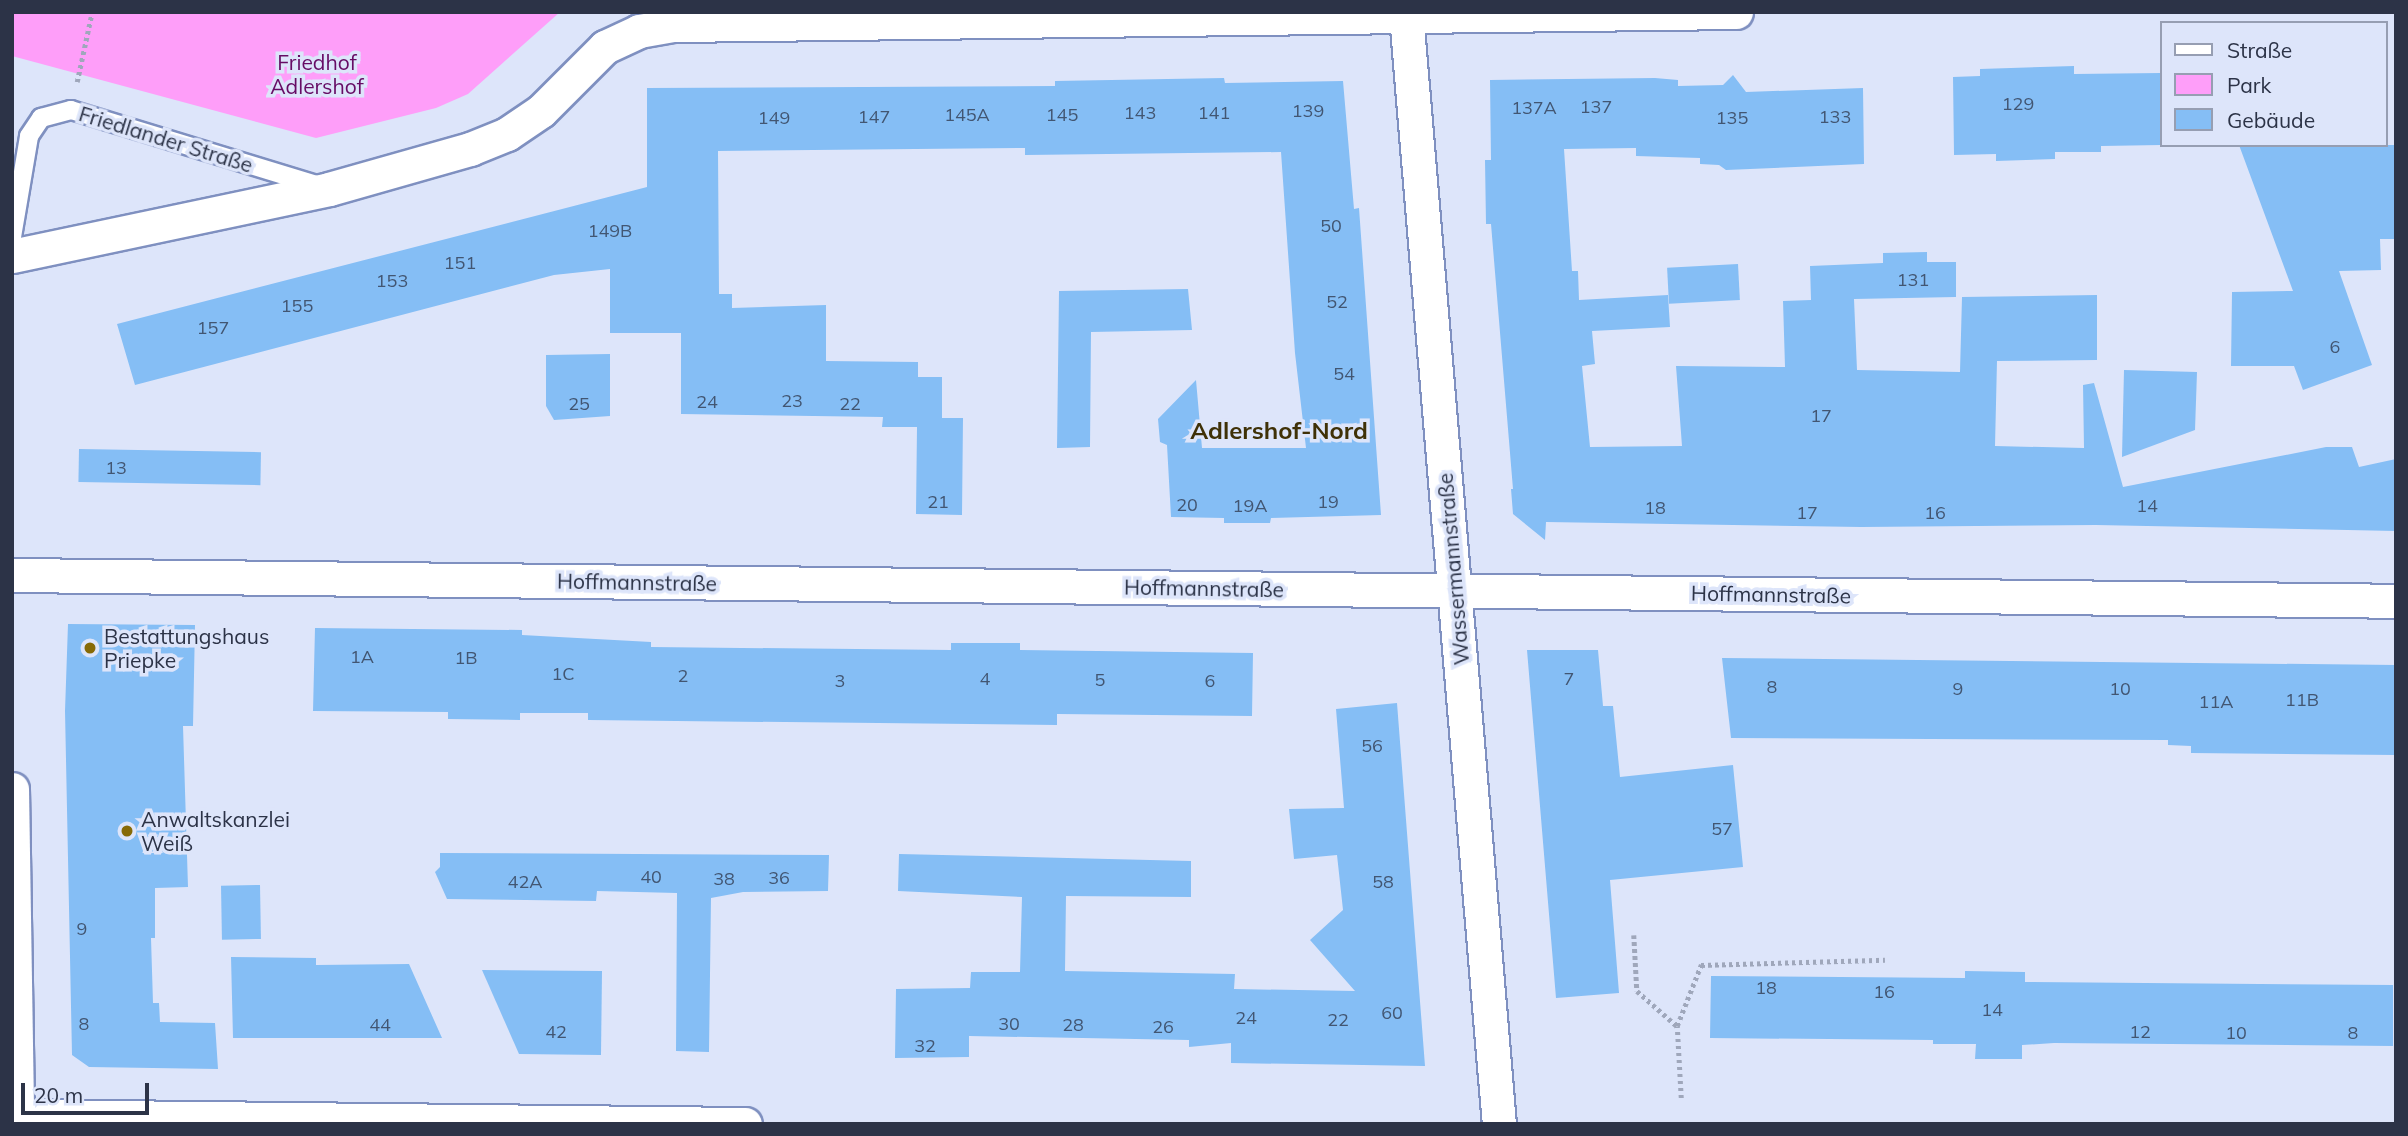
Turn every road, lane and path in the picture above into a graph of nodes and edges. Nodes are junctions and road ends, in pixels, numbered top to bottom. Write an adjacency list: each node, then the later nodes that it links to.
1 (92, 12): 4 (path)
2 (1737, 12): 3 (street, Friedlander Straße)
3 (1406, 15): 5 (street, Friedlander Straße); 9 (street, Wassermannstraße)
4 (78, 75)
5 (330, 189): 6 (lane, Friedlander Straße); 7 (street, Friedlander Straße)
6 (12, 237)
7 (12, 256)
8 (12, 575): 9 (street, Hoffmannstraße)
9 (1454, 591): 10 (street, Hoffmannstraße); 18 (street, Wassermannstraße)
10 (2396, 601)
11 (12, 789): 16 (street)
12 (1634, 935): 14 (path)
13 (1885, 960): 14 (path)
14 (1677, 1026): 15 (path)
15 (1681, 1098)
16 (17, 1120): 17 (street)
17 (745, 1124)
18 (1499, 1124)

